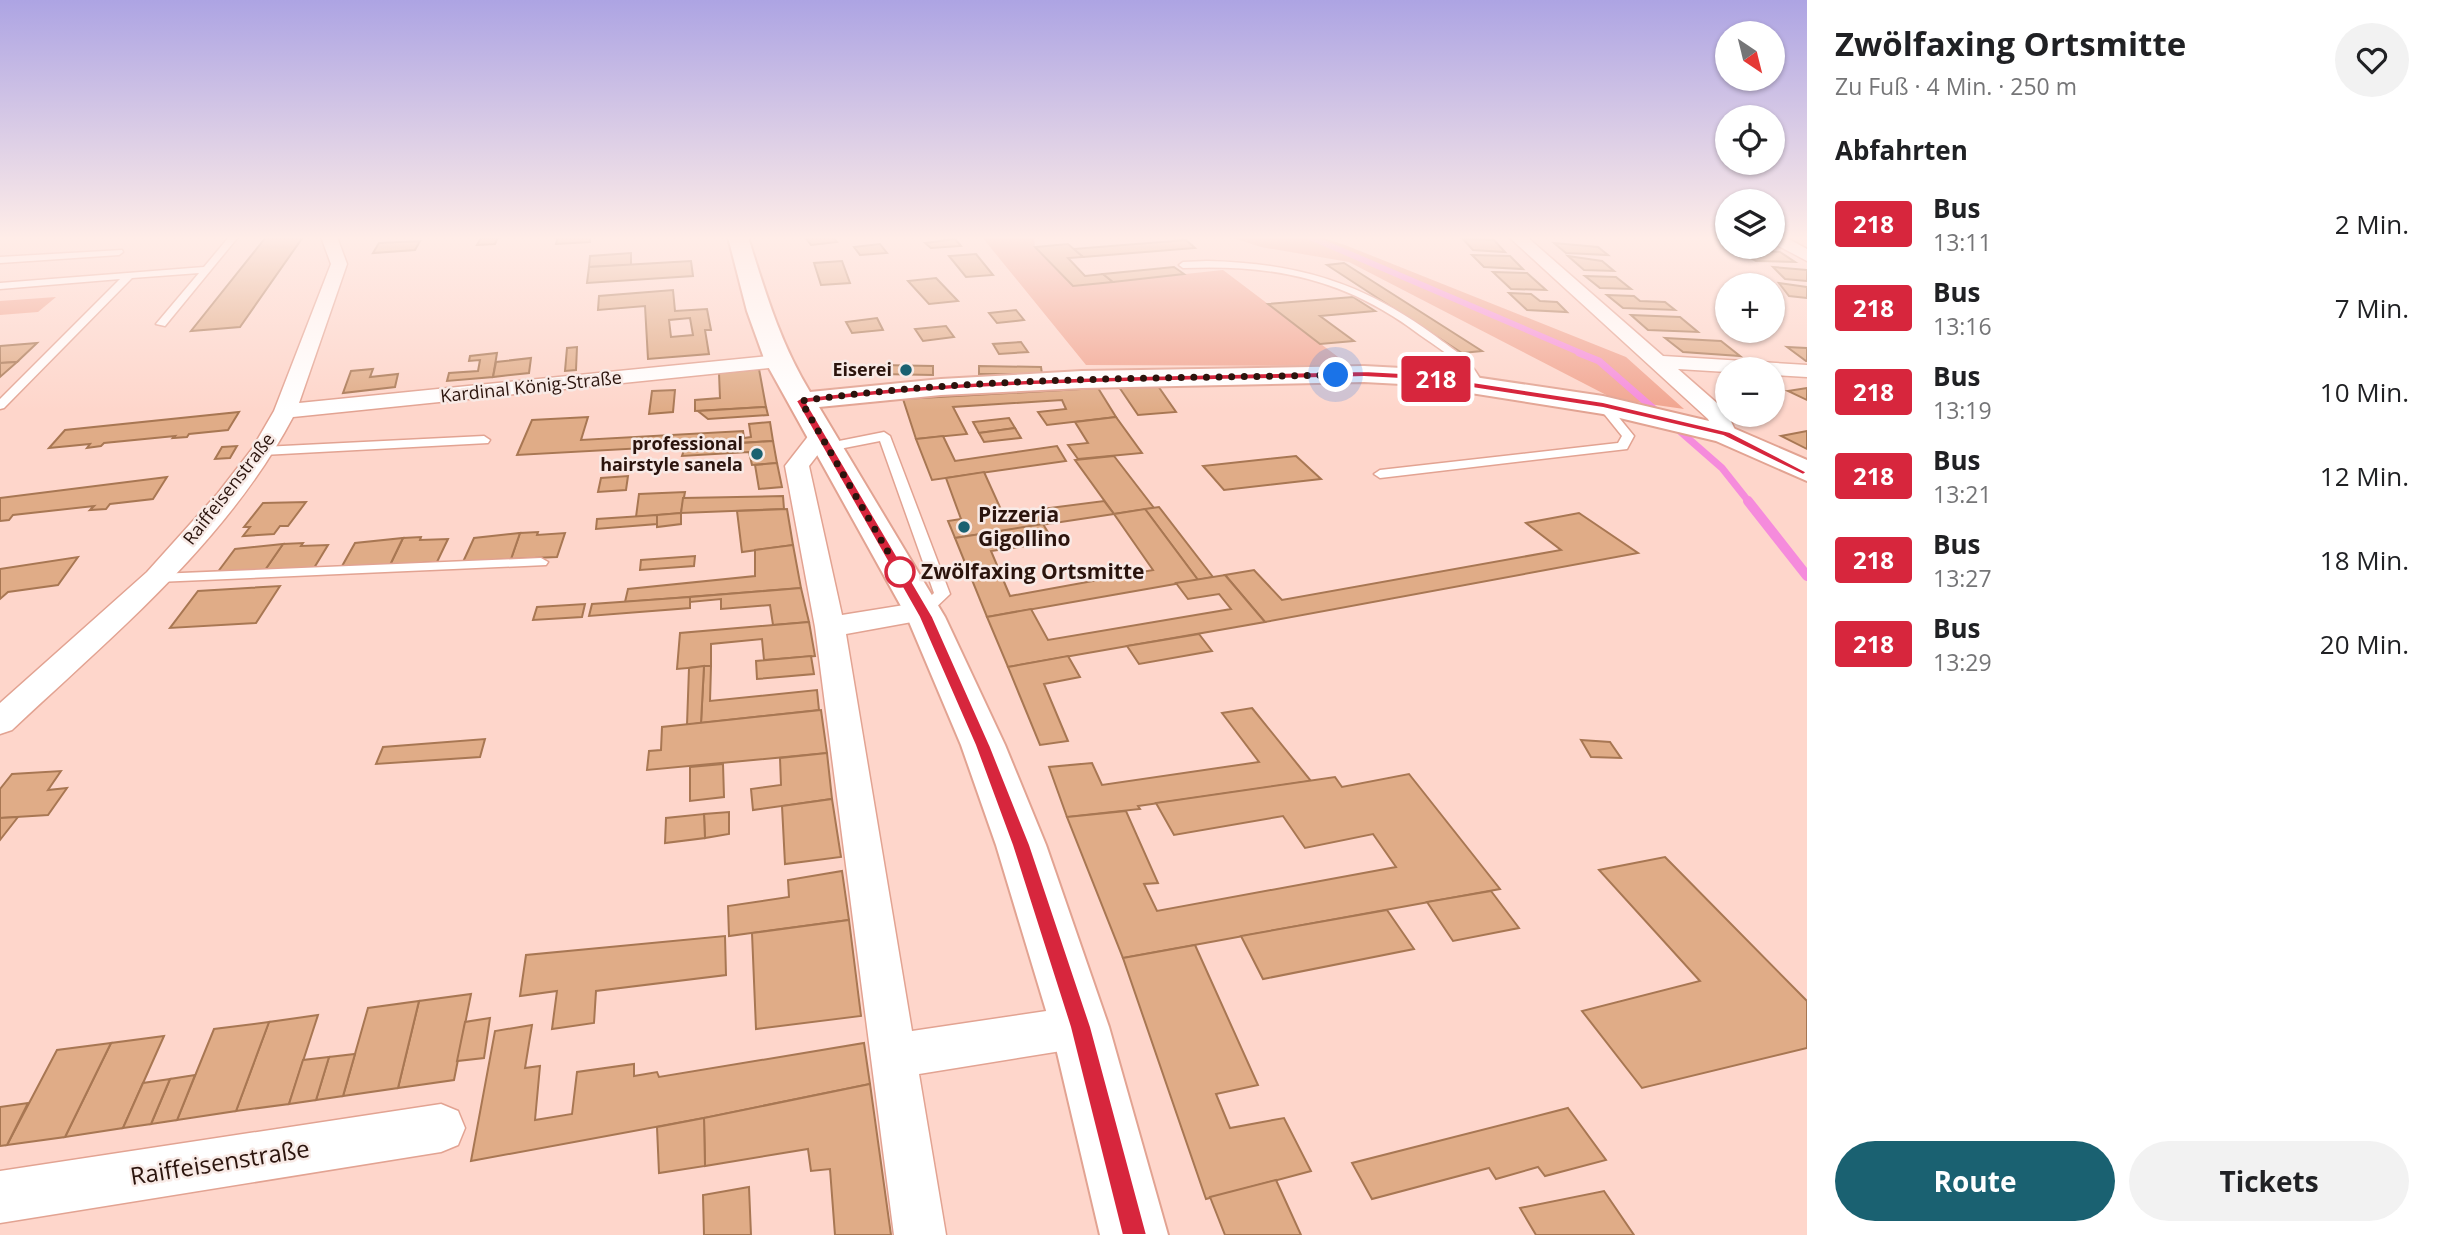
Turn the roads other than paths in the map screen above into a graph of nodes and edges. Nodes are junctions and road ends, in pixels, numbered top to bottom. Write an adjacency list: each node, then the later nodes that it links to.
1 (111, 295): 14 (lane)
2 (185, 295): 7 (lane)
3 (328, 295): 15 (street, Raiffeisenstraße)
4 (754, 295): 8 (main road)
5 (1362, 295): 11 (lane)
6 (1581, 295): 9 (street)
7 (161, 324)
8 (778, 361): 12 (main road); 15 (street, Kardinal König-Straße)
9 (1655, 362): 10 (street); 16 (street)
10 (1807, 371)
11 (1476, 384): 12 (main road); 13 (main road)
12 (801, 401): 18 (main road)
13 (1603, 405): 16 (main road); 21 (lane)
14 (0, 406)
15 (285, 411): 19 (street, Raiffeisenstraße)
16 (1726, 434): 20 (main road)
17 (484, 440): 19 (lane)
18 (825, 441): 24 (main road); 24 (lane); 25 (street)
19 (263, 451): 23 (street, Raiffeisenstraße)
20 (1807, 472)
21 (1380, 474)
22 (541, 562): 23 (lane, Raiffeisenstraße)
23 (156, 578): 26 (street, Raiffeisenstraße)
24 (923, 611): 25 (street); 27 (main road)
25 (830, 627): 28 (street)
26 (0, 722)
27 (1080, 1027): 28 (street); 32 (main road)
28 (893, 1056): 31 (street)
29 (440, 1128): 30 (street, Raiffeisenstraße)
30 (0, 1198)
31 (920, 1235)
32 (1134, 1235)

